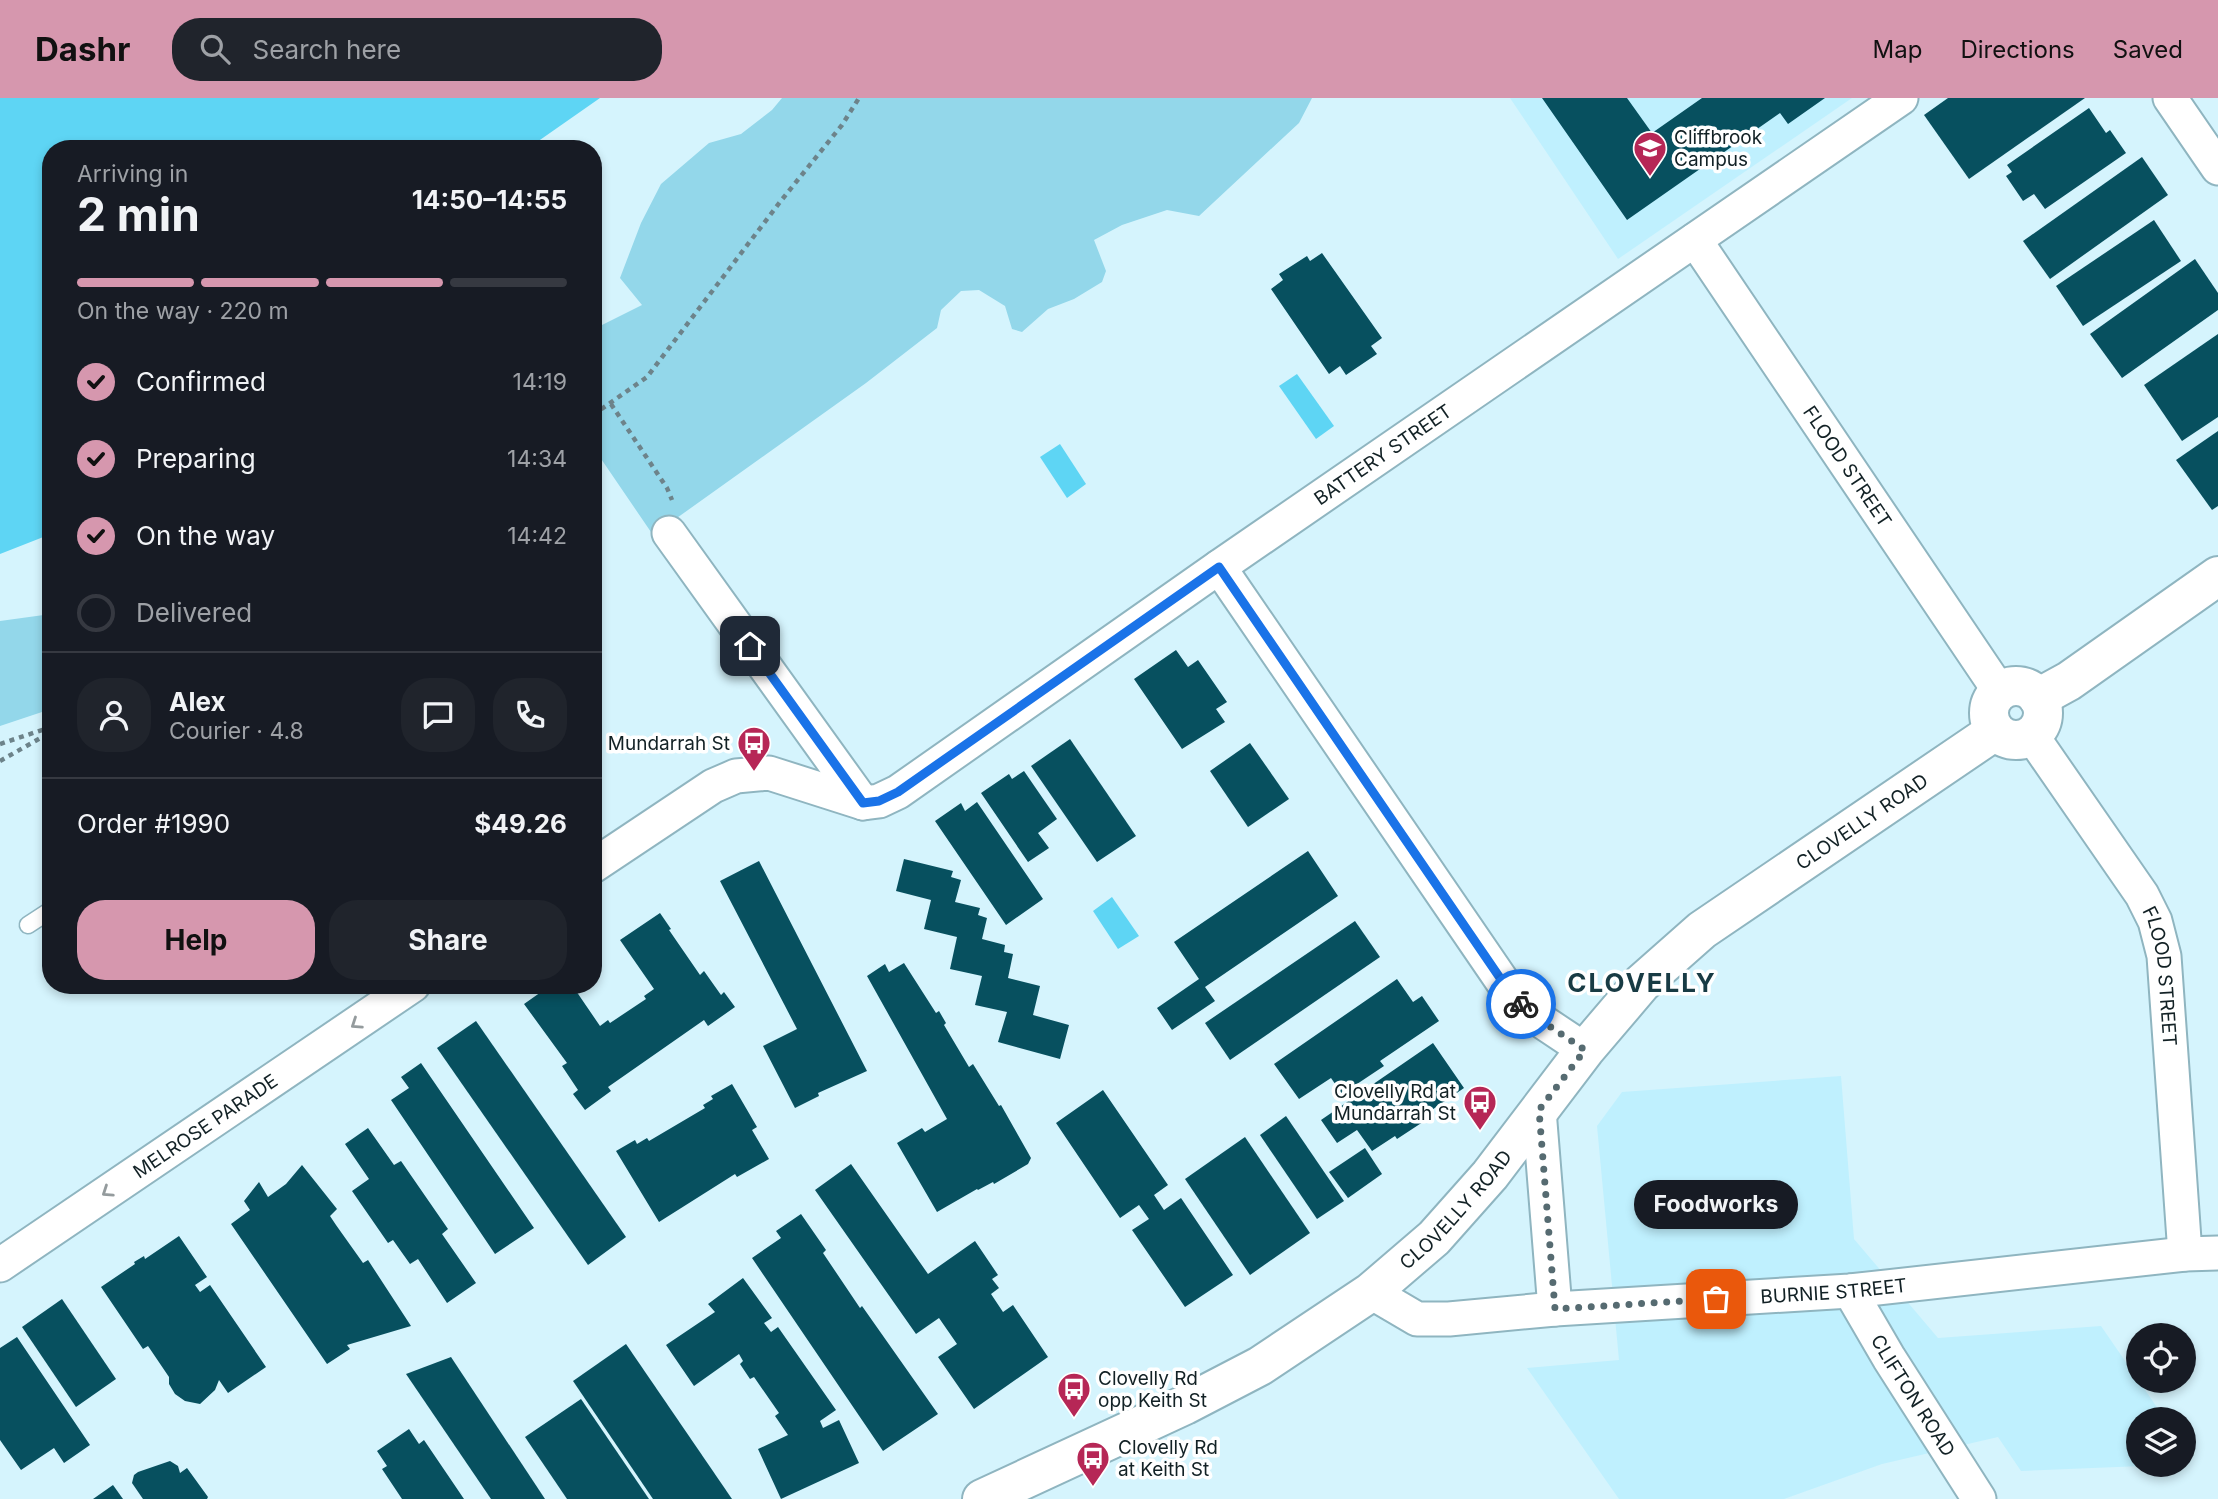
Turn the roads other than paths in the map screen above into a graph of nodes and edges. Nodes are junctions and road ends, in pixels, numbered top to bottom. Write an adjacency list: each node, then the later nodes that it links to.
1 (1901, 98): 4 (street, BATTERY STREET)
2 (2170, 98): 3 (street)
3 (2218, 167)
4 (1695, 240): 6 (street, BATTERY STREET); 8 (street, FLOOD STREET)
5 (670, 533): 12 (street)
6 (1219, 567): 12 (street, BATTERY STREET); 17 (street)
7 (2218, 576): 9 (street)
8 (2000, 692): 9 (street); 10 (street)
9 (2038, 698): 11 (street)
10 (1995, 731): 11 (street); 17 (street, CLOVELLY ROAD)
11 (2032, 736): 20 (street, FLOOD STREET)
12 (863, 803): 13 (street)
13 (602, 860)
14 (42, 916): 15 (lane)
15 (28, 925)
16 (400, 994): 21 (street, MELROSE PARADE, one-way to 21)
17 (1585, 1050): 18 (street, CLOVELLY ROAD)
18 (1539, 1110): 23 (street, CLOVELLY ROAD); 24 (street)
19 (2218, 1253): 20 (street, BURNIE STREET)
20 (2185, 1254): 22 (street, BURNIE STREET)
21 (1, 1261)
22 (1850, 1291): 24 (street, BURNIE STREET); 26 (street, CLIFTON ROAD)
23 (1371, 1292): 24 (street, BURNIE STREET); 25 (street, CLOVELLY ROAD)
24 (1555, 1309)
25 (994, 1497)
26 (1979, 1499)

